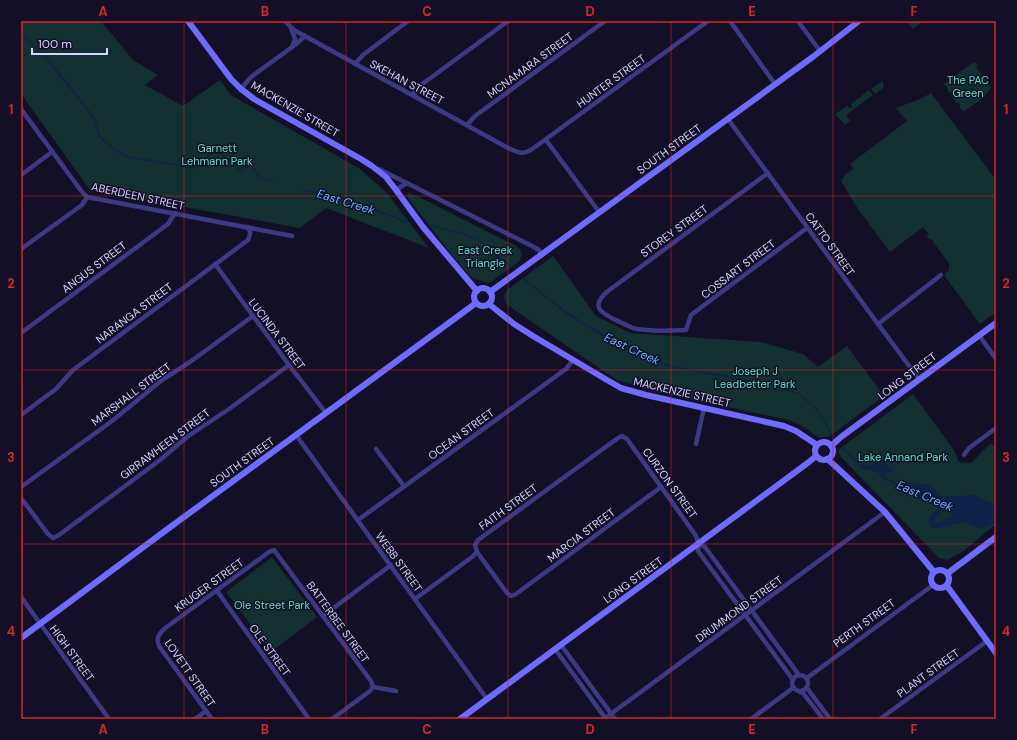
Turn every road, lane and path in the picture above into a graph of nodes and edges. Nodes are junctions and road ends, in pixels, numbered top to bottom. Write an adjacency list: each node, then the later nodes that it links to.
1 (188, 21): 16 (street, MACKENZIE STREET)
2 (408, 21): 14 (street)
3 (508, 21): 17 (street)
4 (605, 21): 20 (street, MCNAMARA STREET)
5 (708, 21): 21 (street, HUNTER STREET)
6 (730, 21): 15 (street)
7 (798, 21): 13 (street)
8 (859, 21): 13 (street, SOUTH STREET)
9 (287, 22): 10 (street, SKEHAN STREET)
10 (291, 27): 11 (street, SKEHAN STREET); 12 (street)
11 (305, 36): 12 (street); 14 (street, SKEHAN STREET)
12 (291, 49): 16 (street)
13 (820, 51): 15 (street, SOUTH STREET)
14 (355, 64): 17 (street, SKEHAN STREET)
15 (776, 84): 19 (street, SOUTH STREET)
16 (241, 89): 24 (street, MACKENZIE STREET)
17 (413, 95): 20 (street, SKEHAN STREET)
18 (21, 109): 22 (street, ABERDEEN STREET)
19 (728, 119): 25 (street, CATTO STREET); 31 (street, SOUTH STREET)
20 (467, 125): 23 (street, SKEHAN STREET)
21 (546, 140): 23 (street, HUNTER STREET); 31 (street)
22 (52, 152): 26 (street); 29 (street, ABERDEEN STREET)
23 (524, 153)
24 (372, 166): 27 (street, MACKENZIE STREET); 28 (street, MACKENZIE STREET)
25 (768, 173): 33 (street, CATTO STREET); 46 (street, STOREY STREET)
26 (21, 175)
27 (407, 183): 28 (street); 36 (street, MACKENZIE STREET)
28 (396, 190): 39 (street, MACKENZIE STREET)
29 (87, 196): 30 (street, ABERDEEN STREET); 35 (street)
30 (175, 213): 32 (street, ABERDEEN STREET); 47 (street, ANGUS STREET)
31 (600, 213): 36 (street, SOUTH STREET)
32 (245, 226): 34 (street, ABERDEEN STREET); 37 (street, NARANGA STREET)
33 (807, 228): 45 (street, CATTO STREET); 46 (street, COSSART STREET)
34 (292, 236)
35 (21, 249)
36 (542, 254): 40 (street, SOUTH STREET)
37 (215, 264): 43 (street, LUCINDA STREET); 55 (street, NARANGA STREET)
38 (941, 275): 45 (street)
39 (477, 291): 40 (street); 41 (street)
40 (490, 292): 42 (street)
41 (476, 303): 42 (street); 54 (street, SOUTH STREET)
42 (489, 304): 50 (street, MACKENZIE STREET)
43 (253, 316): 51 (street, LUCINDA STREET); 67 (street, MARSHALL STREET)
44 (996, 323): 48 (street, LONG STREET)
45 (878, 324): 52 (street, CATTO STREET)
46 (686, 330)
47 (21, 333)
48 (979, 335): 49 (street); 52 (street, LONG STREET)
49 (996, 359)
50 (573, 360): 53 (street, MACKENZIE STREET); 66 (street, OCEAN STREET)
51 (289, 365): 54 (street, LUCINDA STREET); 69 (street, GIRRAWHEEN STREET)
52 (919, 379): 61 (street, LONG STREET)
53 (704, 408): 59 (street); 60 (street, MACKENZIE STREET)
54 (326, 413): 57 (street, SOUTH STREET)
55 (21, 415)
56 (996, 428): 63 (street)
57 (296, 435): 71 (street, WEBB STREET); 87 (street, SOUTH STREET)
58 (622, 436): 68 (street, CURZON STREET); 75 (street, FAITH STREET)
59 (696, 444)
60 (817, 445): 61 (street); 64 (street)
61 (831, 446): 65 (street)
62 (376, 449): 66 (street)
63 (964, 455)
64 (816, 456): 65 (street); 73 (street, LONG STREET)
65 (827, 459): 70 (street)
66 (404, 486): 71 (street, OCEAN STREET)
67 (21, 487)
68 (661, 487): 73 (street, CURZON STREET); 75 (street, MARCIA STREET)
69 (21, 498)
70 (885, 512): 77 (street); 84 (street, DRUMMOND STREET)
71 (358, 520): 76 (street, WEBB STREET)
72 (996, 537): 78 (street)
73 (699, 544): 84 (street, CURZON STREET); 85 (street, CURZON STREET); 91 (street, LONG STREET)
74 (274, 550): 81 (street, KRUGER STREET); 86 (street, BATTERBEE STREET)
75 (477, 552): 83 (street, FAITH STREET)
76 (391, 565): 83 (street, WEBB STREET); 86 (street)
77 (934, 572): 78 (street); 79 (street)
78 (948, 573): 80 (street)
79 (933, 585): 80 (street); 95 (street, PERTH STREET)
80 (947, 586): 90 (street)
81 (217, 591): 88 (street, KRUGER STREET); 108 (street, OLE STREET)
82 (21, 597): 87 (street, HIGH STREET)
83 (416, 599): 102 (street, WEBB STREET)
84 (751, 611): 85 (street, DRUMMOND STREET); 94 (street, CURZON STREET)
85 (746, 615): 96 (street, CURZON STREET); 104 (street, DRUMMOND STREET)
86 (323, 616): 97 (street, BATTERBEE STREET)
87 (40, 624): 89 (street, SOUTH STREET); 105 (street, HIGH STREET)
88 (158, 636): 103 (street, LOVETT STREET)
89 (21, 638)
90 (987, 641): 93 (street); 116 (street, PLANT STREET)
91 (561, 645): 92 (street, LONG STREET); 104 (street)
92 (555, 649): 102 (street, LONG STREET); 111 (street)
93 (996, 653)
94 (799, 675): 95 (street); 96 (street)
95 (807, 678): 99 (street)
96 (792, 680): 98 (street)
97 (373, 687): 100 (street); 109 (street)
98 (794, 688): 101 (street); 113 (street)
99 (807, 688): 101 (street); 115 (street)
100 (396, 691)
101 (800, 692): 114 (street)
102 (487, 699): 110 (street, LONG STREET)
103 (206, 711): 106 (street); 107 (street, LOVETT STREET)
104 (611, 714): 111 (street, DRUMMOND STREET); 112 (street)
105 (109, 719)
106 (195, 719)
107 (212, 719)
108 (309, 719)
109 (332, 719)
110 (460, 719)
111 (605, 719)
112 (615, 719)
113 (751, 719)
114 (823, 719)
115 (830, 719)
116 (880, 719)

